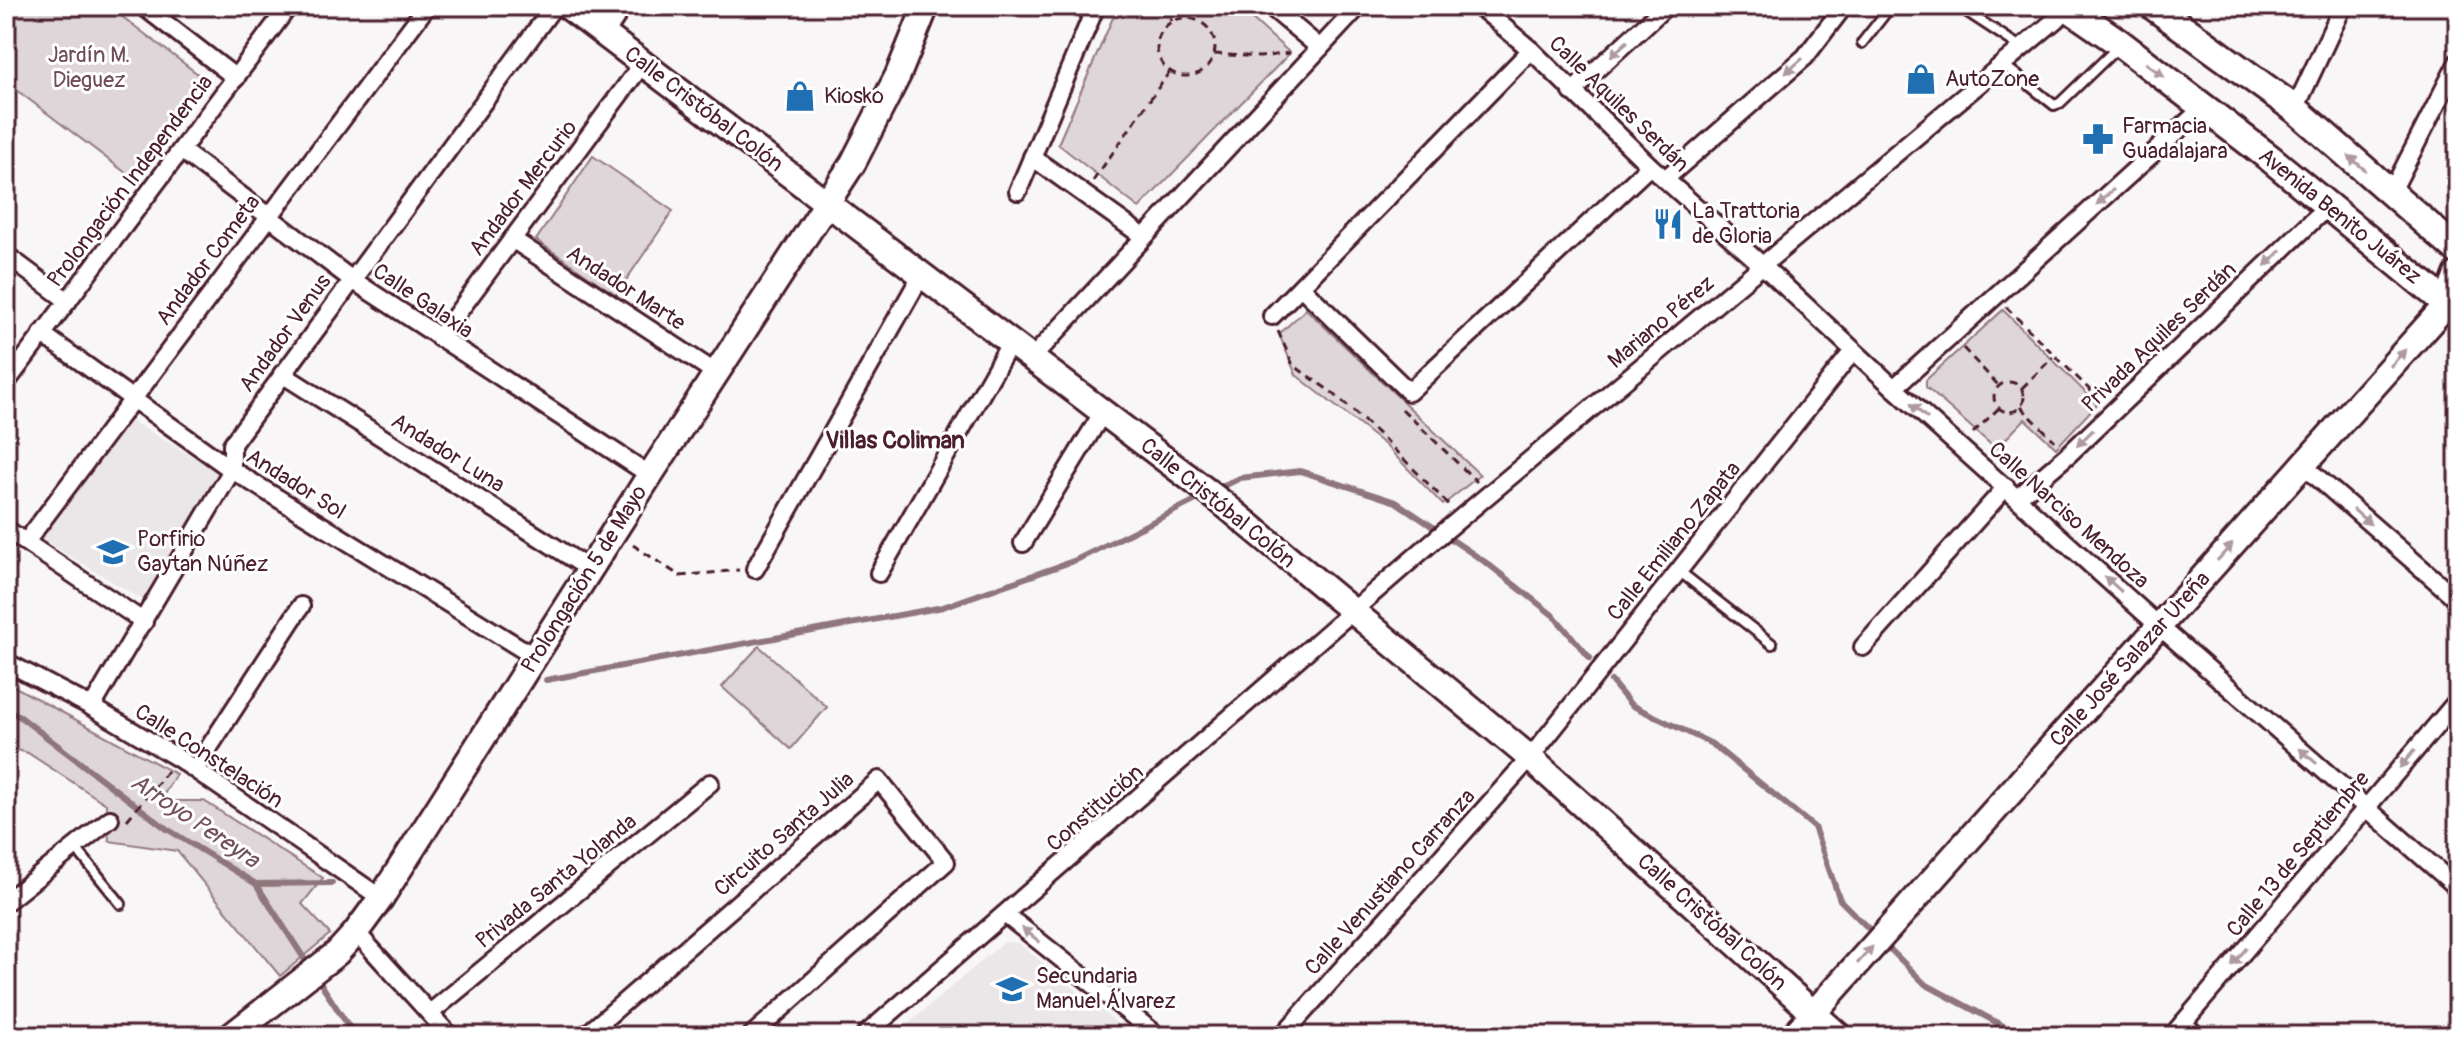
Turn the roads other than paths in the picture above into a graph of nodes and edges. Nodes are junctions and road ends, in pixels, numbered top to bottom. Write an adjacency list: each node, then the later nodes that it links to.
1 (289, 6): 29 (street, Prolongación Independencia)
2 (427, 6): 41 (street, Andador Cometa)
3 (554, 6): 49 (street, Andador Venus)
4 (567, 6): 20 (street, Calle Cristóbal Colón)
5 (623, 6): 20 (street)
6 (926, 6): 39 (street, Prolongación 5 de Mayo)
7 (1096, 6): 34 (street)
8 (1270, 6): 23 (street)
9 (1359, 6): 23 (street)
10 (1479, 6): 25 (street, Calle Aquiles Serdán)
11 (1666, 6): 30 (street, one-way to 30)
12 (1844, 6): 36 (street, one-way to 36)
13 (1891, 6): 21 (lane)
14 (1958, 6): 24 (lane)
15 (2153, 6): 19 (main road)
16 (2343, 6): 32 (street)
17 (146, 7): 29 (street)
18 (2069, 7): 22 (main road, Avenida Benito Juárez); 24 (street, Mariano Pérez)
19 (2182, 14): 32 (main road)
20 (605, 34): 27 (street, Calle Cristóbal Colón)
21 (1862, 43)
22 (2121, 44): 28 (lane); 31 (main road, Avenida Benito Juárez, one-way to 31)
23 (1320, 48): 42 (street)
24 (2022, 49): 28 (street, Mariano Pérez)
25 (1531, 50): 30 (street, Calle Aquiles Serdán); 50 (street)
26 (2458, 62): 38 (street)
27 (643, 63): 39 (street, Calle Cristóbal Colón); 43 (street, Andador Mercurio)
28 (2004, 65): 46 (street, Mariano Pérez)
29 (236, 78): 33 (street, Prolongación Independencia)
30 (1572, 92): 35 (street, Calle Aquiles Serdán)
31 (2204, 107): 40 (main road, Avenida Benito Juárez); 62 (street, one-way to 62)
32 (2295, 109): 38 (main road, one-way to 32)
33 (181, 150): 41 (street, Calle Galaxia); 51 (street, Prolongación Independencia)
34 (1032, 157): 37 (street); 42 (street)
35 (1650, 166): 36 (street, Calle Aquiles Serdán); 50 (street)
36 (1665, 179): 46 (street, Calle Aquiles Serdán)
37 (1018, 191)
38 (2391, 193): 44 (main road)
39 (827, 203): 47 (street, Calle Cristóbal Colón); 59 (street, Prolongación 5 de Mayo)
40 (2329, 205): 52 (main road, Avenida Benito Juárez); 68 (street, Privada Aquiles Serdán, one-way to 68)
41 (267, 218): 49 (street, Calle Galaxia); 63 (street, Andador Cometa)
42 (1144, 237): 58 (street)
43 (512, 239): 55 (street, Andador Mercurio); 59 (street, Andador Marte)
44 (2458, 251)
45 (6, 255): 51 (street)
46 (1763, 266): 57 (street, Calle Narciso Mendoza); 78 (street, Mariano Pérez)
47 (922, 274): 56 (street, Calle Cristóbal Colón); 72 (street)
48 (2458, 275): 52 (main road)
49 (351, 279): 55 (street, Calle Galaxia); 60 (street, Andador Venus)
50 (1301, 287): 53 (street)
51 (68, 301): 54 (street, Prolongación Independencia)
52 (2452, 308): 65 (street, Calle José Salazar Ureña, one-way to 52)
53 (1272, 316)
54 (42, 334): 61 (street, Prolongación Independencia); 63 (street, Andador Sol)
55 (439, 338): 67 (street, Calle Galaxia)
56 (1011, 342): 58 (street, Calle Cristóbal Colón); 75 (street)
57 (1853, 351): 62 (street, Calle Narciso Mendoza); 74 (street, Calle Emiliano Zapata)
58 (1032, 358): 64 (street, Calle Cristóbal Colón)
59 (716, 373): 67 (street, Prolongación 5 de Mayo)
60 (282, 374): 66 (street, Andador Venus); 73 (street, Andador Luna)
61 (6, 383)
62 (1894, 388): 68 (street, Calle Narciso Mendoza, one-way to 62)
63 (132, 400): 66 (street, Andador Sol); 70 (street, Andador Cometa)
64 (1103, 412): 71 (street); 78 (street, Calle Cristóbal Colón)
65 (2303, 465): 76 (street, one-way to 76); 80 (street, Calle José Salazar Ureña, one-way to 65)
66 (232, 470): 79 (street, Andador Venus); 83 (street, Andador Sol)
67 (650, 475): 73 (street, Prolongación 5 de Mayo)
68 (2011, 493): 80 (street, Calle Narciso Mendoza, one-way to 68); 82 (street, Privada Aquiles Serdán)
69 (6, 529): 70 (street)
70 (26, 542): 79 (street)
71 (1023, 543)
72 (755, 569)
73 (591, 570): 83 (street, Prolongación 5 de Mayo)
74 (1679, 571): 81 (lane); 87 (street, Calle Emiliano Zapata)
75 (879, 573)
76 (2458, 600)
77 (301, 606): 88 (street)
78 (1353, 612): 87 (street, Calle Cristóbal Colón); 97 (street, Constitución)
79 (144, 622): 86 (street, Andador Venus)
80 (2159, 626): 90 (street, Calle Narciso Mendoza, one-way to 80); 100 (street, Calle José Salazar Ureña, one-way to 80)
81 (1772, 644)
82 (1863, 647)
83 (535, 657): 94 (street, Prolongación 5 de Mayo)
84 (6, 662): 86 (street, Calle Constelación)
85 (2458, 700): 90 (street, Calle 13 de Septiembre, one-way to 90)
86 (92, 707): 88 (street, Calle Constelación)
87 (1530, 758): 100 (street, Calle Cristóbal Colón); 108 (street, Calle Venustiano Carranza)
88 (195, 769): 94 (street, Calle Constelación)
89 (710, 783): 99 (street, Privada Santa Yolanda)
90 (2366, 808): 93 (street, Calle Narciso Mendoza); 101 (street, Calle 13 de Septiembre, one-way to 101)
91 (115, 823): 92 (street)
92 (74, 847): 95 (street); 96 (lane)
93 (2458, 888)
94 (381, 898): 98 (street, Prolongación 5 de Mayo)
95 (6, 902)
96 (121, 904)
97 (1006, 915): 106 (street, Constitución); 107 (street, one-way to 97)
98 (356, 932): 99 (street); 102 (street, Prolongación 5 de Mayo)
99 (430, 1013): 103 (street)
100 (1813, 1013): 109 (street, Calle José Salazar Ureña); 110 (street, Calle Cristóbal Colón)
101 (2177, 1030): 111 (street)
102 (231, 1036)
103 (450, 1036)
104 (585, 1036): 105 (street, Circuito Santa Julia)
105 (751, 1036)
106 (864, 1036)
107 (1158, 1036)
108 (1282, 1036)
109 (1793, 1036)
110 (1839, 1036)
111 (2197, 1036)

